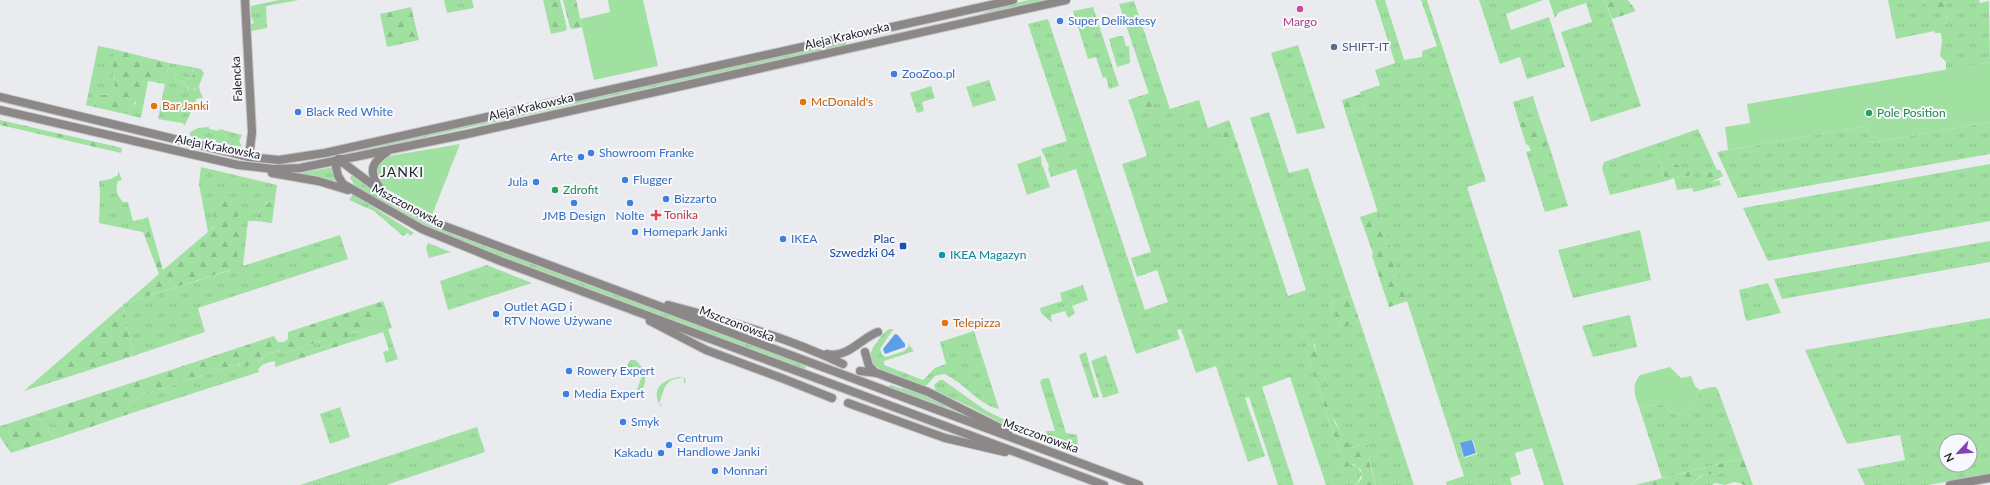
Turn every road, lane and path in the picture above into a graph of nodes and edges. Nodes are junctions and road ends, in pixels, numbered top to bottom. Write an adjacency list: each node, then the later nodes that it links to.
1 (245, 0): 9 (main road, Falencka)
2 (1013, 0): 6 (main road, Aleja Krakowska)
3 (1066, 0): 7 (main road, Aleja Krakowska)
4 (0, 97): 9 (main road, Aleja Krakowska)
5 (0, 110): 11 (main road, Aleja Krakowska)
6 (348, 148): 8 (main road, Aleja Krakowska); 10 (main road)
7 (390, 150): 10 (main road, Aleja Krakowska); 13 (main road)
8 (325, 153): 9 (main road, Aleja Krakowska); 10 (main road, Mszczonowska)
9 (249, 157)
10 (341, 160): 11 (main road, Aleja Krakowska); 12 (main road); 13 (main road, Mszczonowska)
11 (254, 168): 12 (main road)
12 (352, 191): 15 (main road, Mszczonowska)
13 (382, 192): 14 (main road, Mszczonowska)
14 (625, 294): 18 (main road); 24 (main road, Mszczonowska)
15 (623, 307): 22 (main road); 25 (main road, Mszczonowska)
16 (878, 332): 18 (main road)
17 (865, 352): 21 (main road)
18 (819, 353): 19 (main road)
19 (843, 364)
20 (860, 371): 21 (main road)
21 (877, 373): 24 (main road)
22 (832, 398)
23 (848, 403): 25 (main road)
24 (1039, 448): 28 (main road, Mszczonowska)
25 (1036, 460): 27 (main road, Mszczonowska)
26 (1990, 478): 29 (main road)
27 (1104, 485)
28 (1139, 485)
29 (1950, 485)

